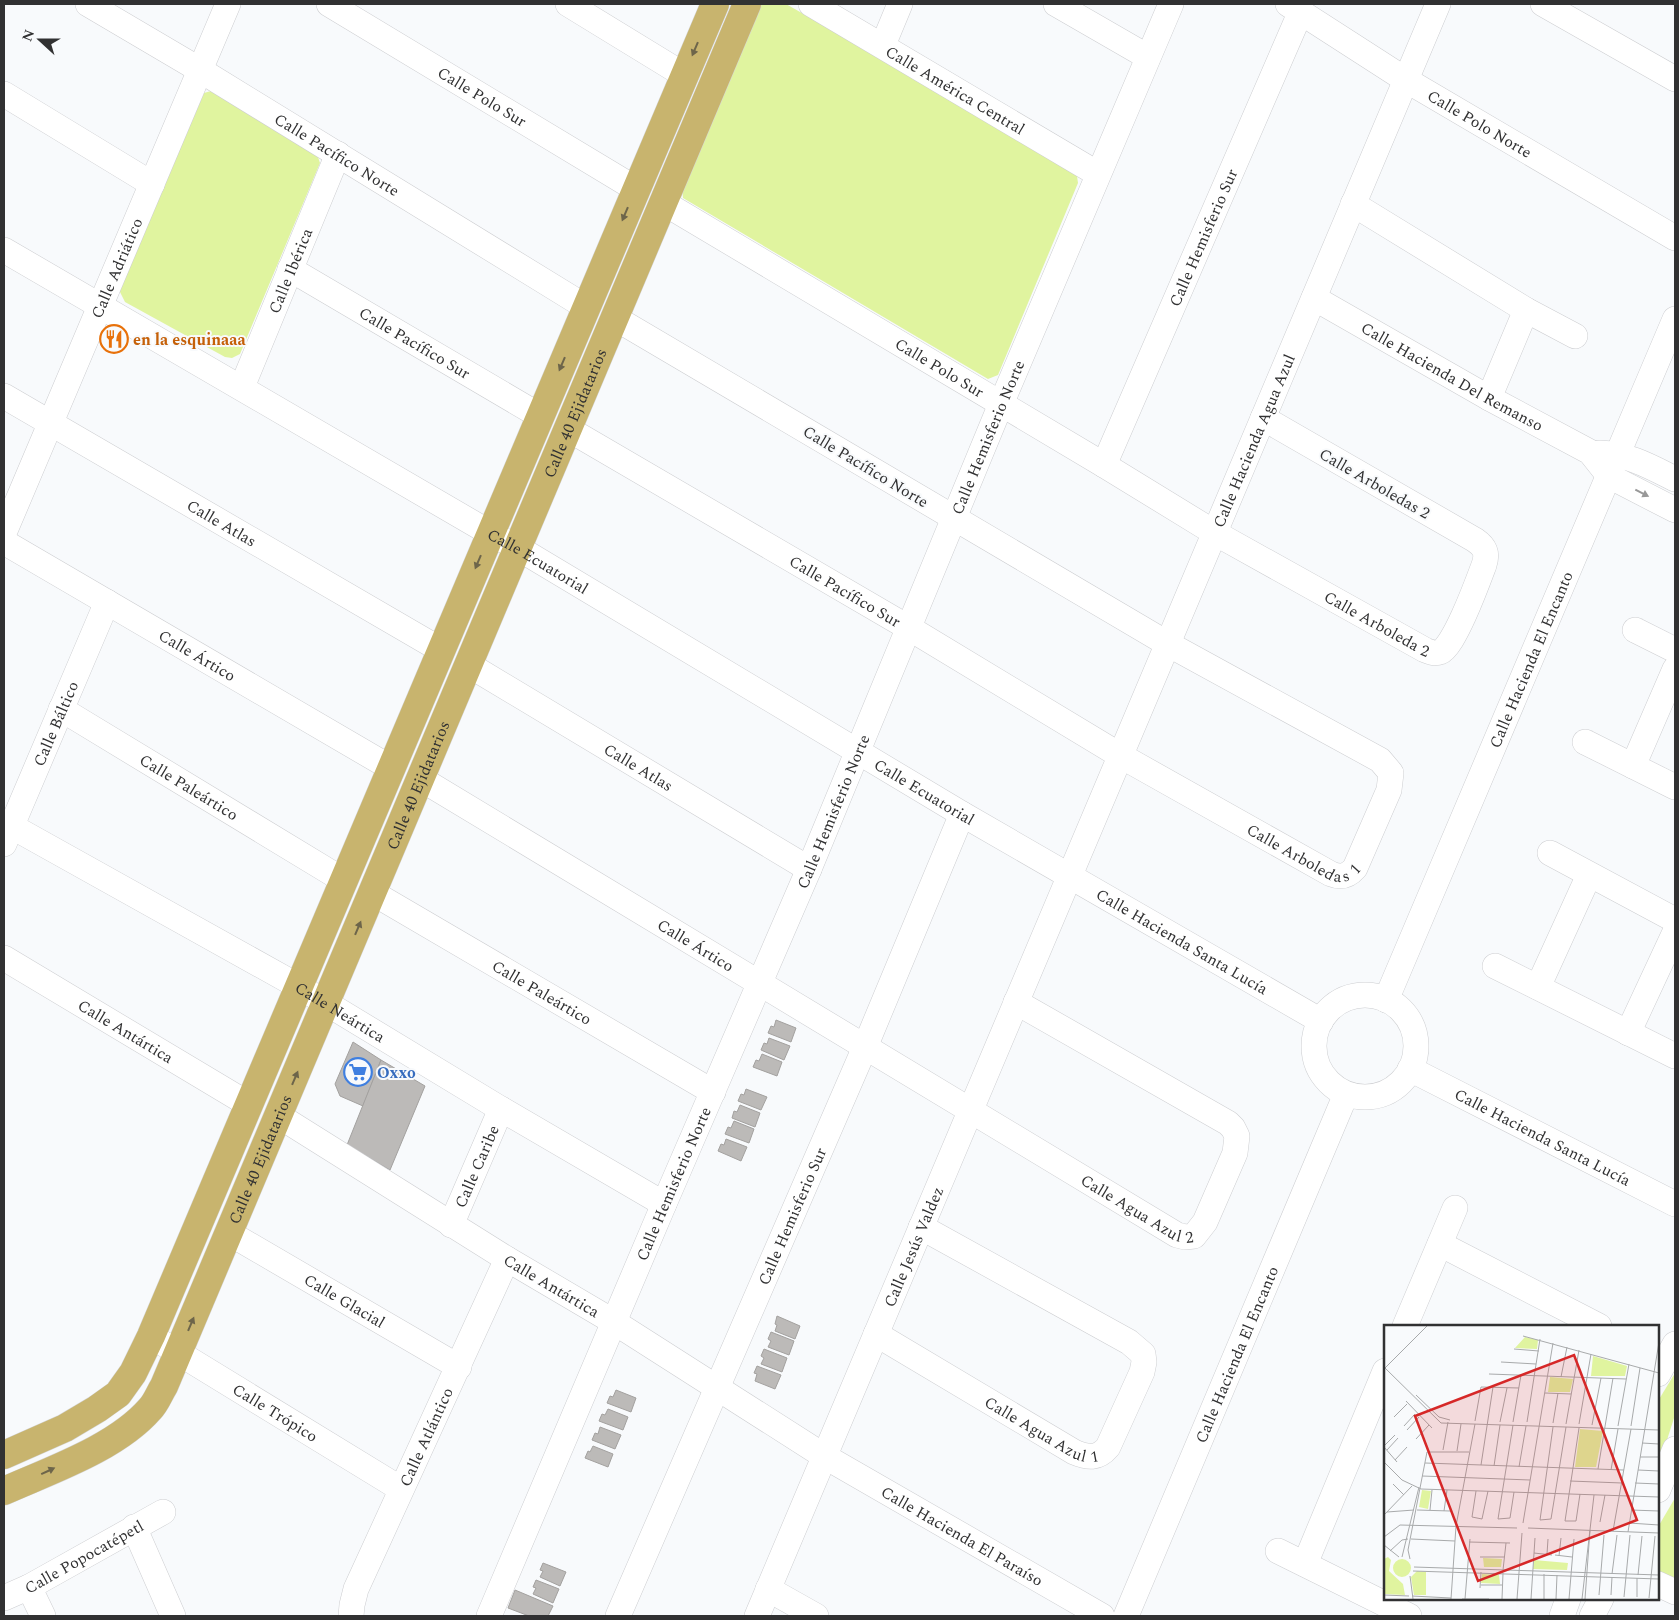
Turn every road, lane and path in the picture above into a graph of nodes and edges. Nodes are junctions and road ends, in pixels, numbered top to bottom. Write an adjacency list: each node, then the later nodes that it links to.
1 (88, 4): 17 (street, Calle Pacífico Norte)
2 (228, 4): 17 (street, Calle Adriático)
3 (329, 4): 25 (street, Calle Polo Sur)
4 (568, 4): 18 (street)
5 (714, 4): 18 (main road, Calle 40 Ejidatarios, one-way to 18)
6 (748, 4): 26 (main road, Calle 40 Ejidatarios)
7 (812, 4): 15 (street, Calle América Central)
8 (900, 4): 15 (street)
9 (1056, 4): 16 (street)
10 (1171, 4): 16 (street, Calle Hemisferio Norte)
11 (1438, 4): 20 (street, Calle Hacienda Agua Azul)
12 (1543, 4): 14 (street)
13 (1294, 8): 20 (street, Calle Polo Norte); 46 (street, Calle Hemisferio Sur)
14 (1580, 13): 19 (street)
15 (883, 45): 23 (street, Calle América Central)
16 (1148, 57): 23 (street, Calle Hemisferio Norte)
17 (200, 70): 22 (street, Calle Pacífico Norte); 24 (street, Calle Adriático)
18 (684, 74): 25 (main road, Calle 40 Ejidatarios)
19 (1675, 79)
20 (1406, 80): 27 (street, Calle Hacienda Agua Azul); 28 (street, Calle Polo Norte)
21 (4, 94): 24 (street)
22 (338, 154): 30 (street, Calle Ibérica); 33 (street, Calle Pacífico Norte)
23 (1098, 174): 41 (street, Calle Hemisferio Norte)
24 (152, 184): 32 (street, Calle Adriático)
25 (636, 189): 33 (main road, Calle 40 Ejidatarios, one-way to 33)
26 (664, 203): 35 (main road, Calle 40 Ejidatarios); 41 (street, Calle Polo Sur)
27 (1354, 204): 31 (street, Calle Hacienda Agua Azul); 34 (street)
28 (1675, 238)
29 (4, 250): 32 (street, Calle Ecuatorial)
30 (290, 269): 38 (street, Calle Ibérica); 42 (street, Calle Pacífico Sur)
31 (1314, 298): 40 (street, Calle Hacienda Del Remanso); 43 (street, Calle Hacienda Agua Azul)
32 (100, 307): 38 (street, Calle Ecuatorial); 44 (street, Calle Adriático)
33 (586, 307): 42 (main road, Calle 40 Ejidatarios, one-way to 42)
34 (1526, 310): 37 (street); 40 (street)
35 (615, 318): 45 (main road, Calle 40 Ejidatarios); 50 (street, Calle Pacífico Norte)
36 (1675, 318): 47 (street, Calle Hacienda El Encanto)
37 (1575, 336)
38 (242, 387): 52 (street, Calle Ecuatorial)
39 (4, 396): 44 (street, Calle Atlas)
40 (1490, 398): 47 (street, Calle Hacienda Del Remanso)
41 (1000, 404): 46 (street, Calle Polo Sur); 50 (street, Calle Hemisferio Norte)
42 (540, 416): 52 (main road, Calle 40 Ejidatarios)
43 (1263, 418): 53 (street, Calle Hacienda Agua Azul); 56 (street, Calle Arboledas 2)
44 (50, 424): 51 (street, Calle Adriático); 61 (street, Calle Atlas)
45 (568, 429): 55 (main road, Calle 40 Ejidatarios); 58 (street, Calle Pacífico Sur)
46 (1104, 465): 53 (street, Calle Polo Sur)
47 (1613, 465): 48 (street, Calle Hacienda Del Remanso); 49 (street, Calle Hacienda Del Remanso, one-way to 49); 88 (street, Calle Hacienda El Encanto)
48 (1675, 479)
49 (1675, 510)
50 (954, 518): 58 (street, Calle Hemisferio Norte); 60 (street, Calle Pacífico Norte)
51 (4, 533)
52 (490, 533): 55 (street, Calle Ecuatorial); 61 (main road, Calle 40 Ejidatarios, one-way to 61)
53 (1215, 533): 56 (street, Calle Arboleda 2); 60 (street, Calle Hacienda Agua Azul)
54 (4, 542): 57 (street, Calle Ártico)
55 (518, 548): 63 (main road, Calle 40 Ejidatarios); 67 (street, Calle Ecuatorial)
56 (1485, 550)
57 (107, 602): 65 (street, Calle Báltico); 70 (street, Calle Ártico)
58 (909, 628): 67 (street, Calle Hemisferio Norte); 68 (street, Calle Pacífico Sur)
59 (1635, 630): 62 (street)
60 (1168, 644): 68 (street, Calle Hacienda Agua Azul); 68 (street, Calle Arboledas 1)
61 (441, 650): 70 (main road, Calle 40 Ejidatarios)
62 (1675, 650)
63 (469, 665): 71 (main road, Calle 40 Ejidatarios); 76 (street, Calle Atlas)
64 (1675, 669): 69 (street)
65 (61, 710): 74 (street, Calle Báltico); 79 (street, Calle Paleártico)
66 (1585, 742): 69 (street)
67 (857, 752): 73 (street, Calle Ecuatorial); 76 (street, Calle Hemisferio Norte)
68 (1121, 756): 78 (street, Calle Hacienda Agua Azul)
69 (1633, 766): 72 (street)
70 (391, 768): 79 (main road, Calle 40 Ejidatarios)
71 (421, 779): 80 (main road, Calle 40 Ejidatarios); 85 (street, Calle Ártico)
72 (1675, 787)
73 (962, 814): 78 (street, Calle Ecuatorial); 93 (street, Calle Hemisferio Sur)
74 (8, 835): 86 (street, Calle Neártica)
75 (1550, 853): 77 (street)
76 (809, 869): 85 (street, Calle Hemisferio Norte)
77 (1588, 875): 81 (street); 87 (street)
78 (1069, 877): 89 (street, Calle Jesús Valdez); 91 (street, Calle Hacienda Santa Lucía)
79 (343, 880): 86 (main road, Calle 40 Ejidatarios)
80 (373, 893): 90 (main road, Calle 40 Ejidatarios, one-way to 80); 96 (street, Calle Paleártico)
81 (1675, 920)
82 (1675, 932): 92 (street)
83 (4, 958): 98 (street, Calle Antártica)
84 (1495, 966): 87 (street)
85 (759, 984): 93 (street, Calle Ártico); 96 (street, Calle Hemisferio Norte)
86 (298, 986): 90 (street, Calle Neártica); 98 (main road, Calle 40 Ejidatarios)
87 (1538, 987): 92 (street)
88 (1386, 1000): 91 (street); 95 (street)
89 (1016, 1002): 100 (street, Calle Jesús Valdez); 100 (street, Calle Agua Azul 2)
90 (326, 1003): 99 (street, Calle Neártica); 101 (main road, Calle 40 Ejidatarios, one-way to 90)
91 (1321, 1021): 97 (street)
92 (1628, 1033): 94 (street)
93 (865, 1047): 100 (street, Calle Ártico); 119 (street, Calle Hemisferio Sur)
94 (1675, 1056)
95 (1410, 1069): 97 (street); 103 (street, Calle Hacienda Santa Lucía)
96 (713, 1092): 102 (street, Calle Hemisferio Norte)
97 (1346, 1094): 145 (street, Calle Hacienda El Encanto)
98 (248, 1104): 115 (main road, Calle 40 Ejidatarios)
99 (501, 1109): 102 (street, Calle Neártica); 105 (street, Calle Caribe)
100 (970, 1111): 106 (street, Calle Jesús Valdez)
101 (279, 1116): 105 (street, Calle Antártica); 107 (main road, Calle 40 Ejidatarios)
102 (664, 1204): 111 (street, Calle Hemisferio Norte)
103 (1675, 1204)
104 (1455, 1208): 108 (street)
105 (452, 1225): 109 (street, Calle Antártica)
106 (921, 1227): 114 (street, Calle Jesús Valdez); 114 (street, Calle Agua Azul 1)
107 (229, 1234): 116 (main road, Calle 40 Ejidatarios, one-way to 107); 117 (street, Calle Glacial)
108 (1440, 1244): 110 (street); 112 (street)
109 (507, 1259): 111 (street, Calle Antártica); 117 (street, Calle Atlántico)
110 (1557, 1316): 113 (street)
111 (614, 1322): 119 (street, Calle Antártica); 140 (street, Calle Hemisferio Norte)
112 (1405, 1325)
113 (1595, 1325)
114 (876, 1334): 122 (street, Calle Jesús Valdez)
115 (152, 1336): 116 (street, Calle Trópico); 121 (main road, Calle 40 Ejidatarios)
116 (179, 1353): 124 (street, Calle Trópico); 125 (main road, Calle 40 Ejidatarios, one-way to 116)
117 (459, 1367): 124 (street, Calle Atlántico)
118 (1384, 1373): 129 (street)
119 (717, 1388): 122 (street, Calle Antártica); 141 (street, Calle Hemisferio Sur)
120 (1675, 1449): 123 (street)
121 (4, 1456)
122 (824, 1456): 132 (street, Calle Jesús Valdez); 144 (street, Calle Hacienda El Paraíso)
123 (1659, 1488)
124 (401, 1489): 139 (street, Calle Atlántico)
125 (4, 1491)
126 (163, 1512): 127 (street, Calle Popocatépetl)
127 (134, 1527): 131 (street, Calle Popocatépetl); 138 (street)
128 (1278, 1551): 129 (street)
129 (1304, 1564): 146 (street)
130 (1659, 1584): 133 (street)
131 (29, 1587): 134 (street, Calle Popocatépetl); 137 (street)
132 (768, 1589): 142 (street, Calle Jesús Valdez); 143 (street)
133 (1675, 1592)
134 (4, 1598)
135 (1568, 1600): 147 (street)
136 (1600, 1600): 148 (street)
137 (43, 1616)
138 (173, 1616)
139 (351, 1616)
140 (490, 1616)
141 (618, 1616)
142 (757, 1616)
143 (816, 1616)
144 (1102, 1616)
145 (1126, 1616)
146 (1409, 1616)
147 (1562, 1616)
148 (1592, 1616)

